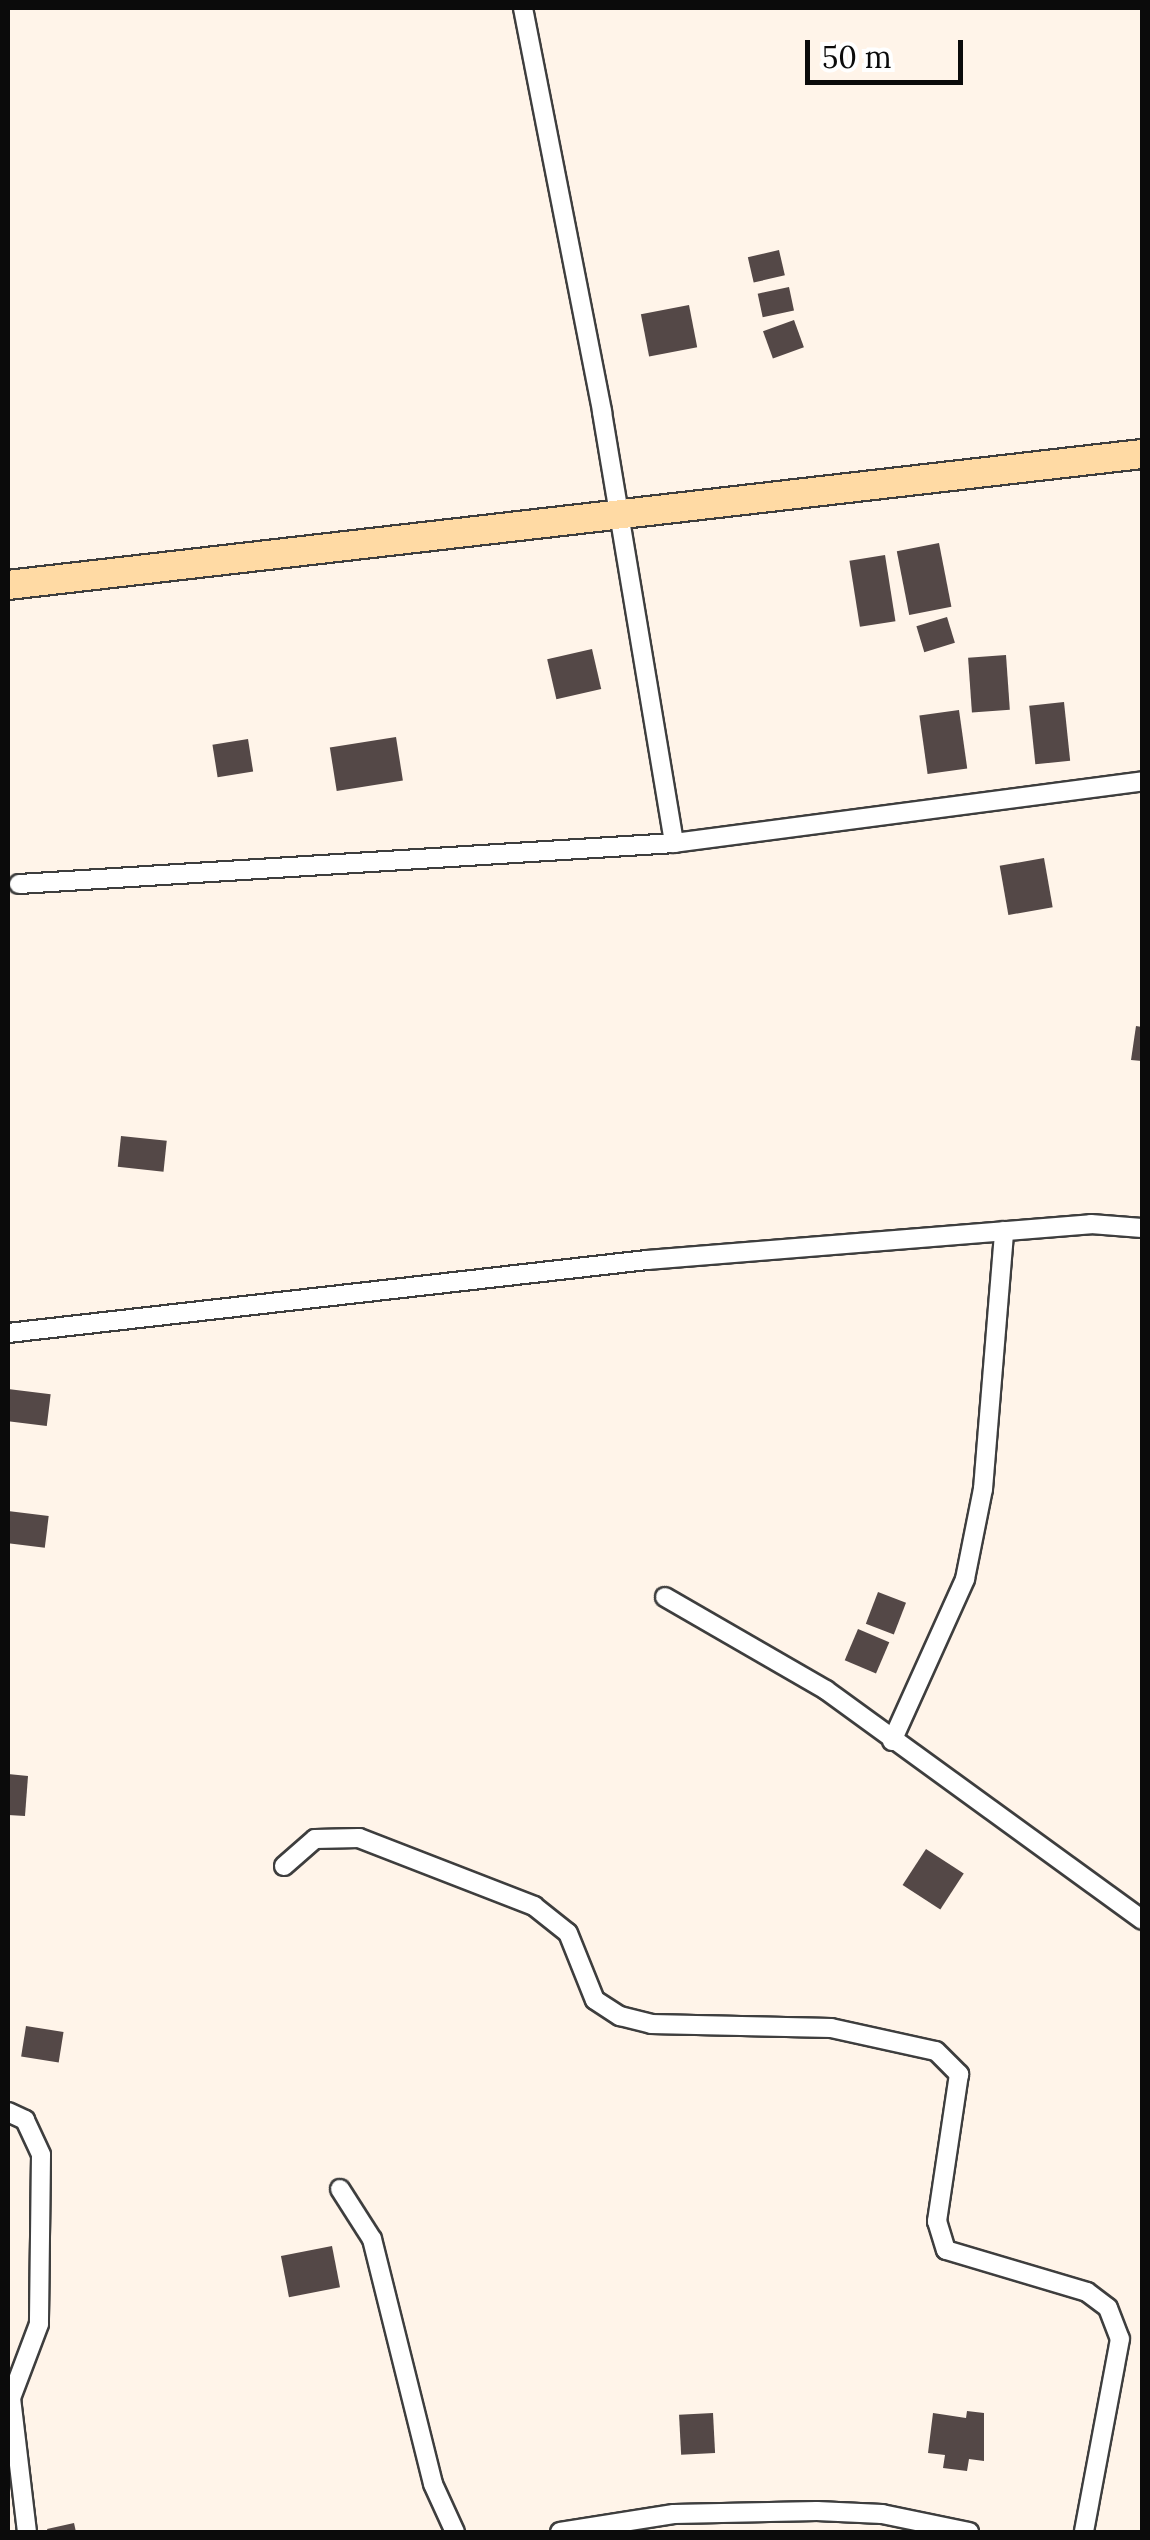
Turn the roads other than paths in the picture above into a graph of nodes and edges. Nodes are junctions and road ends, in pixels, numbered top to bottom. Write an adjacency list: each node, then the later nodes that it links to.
1 (523, 8): 3 (street)
2 (1142, 454): 3 (street)
3 (617, 515): 4 (street); 6 (street)
4 (8, 585)
5 (1142, 781): 6 (street)
6 (674, 843): 7 (street)
7 (19, 884)
8 (1142, 1228): 9 (street)
9 (1004, 1231): 10 (street); 12 (street)
10 (8, 1333)
11 (665, 1597): 12 (street)
12 (892, 1740): 14 (street)
13 (284, 1866): 22 (street)
14 (1142, 1920)
15 (8, 2112): 17 (street)
16 (340, 2189): 19 (street)
17 (12, 2383): 18 (street)
18 (28, 2532)
19 (455, 2532)
20 (560, 2532): 21 (street)
21 (970, 2532)
22 (1084, 2532)

